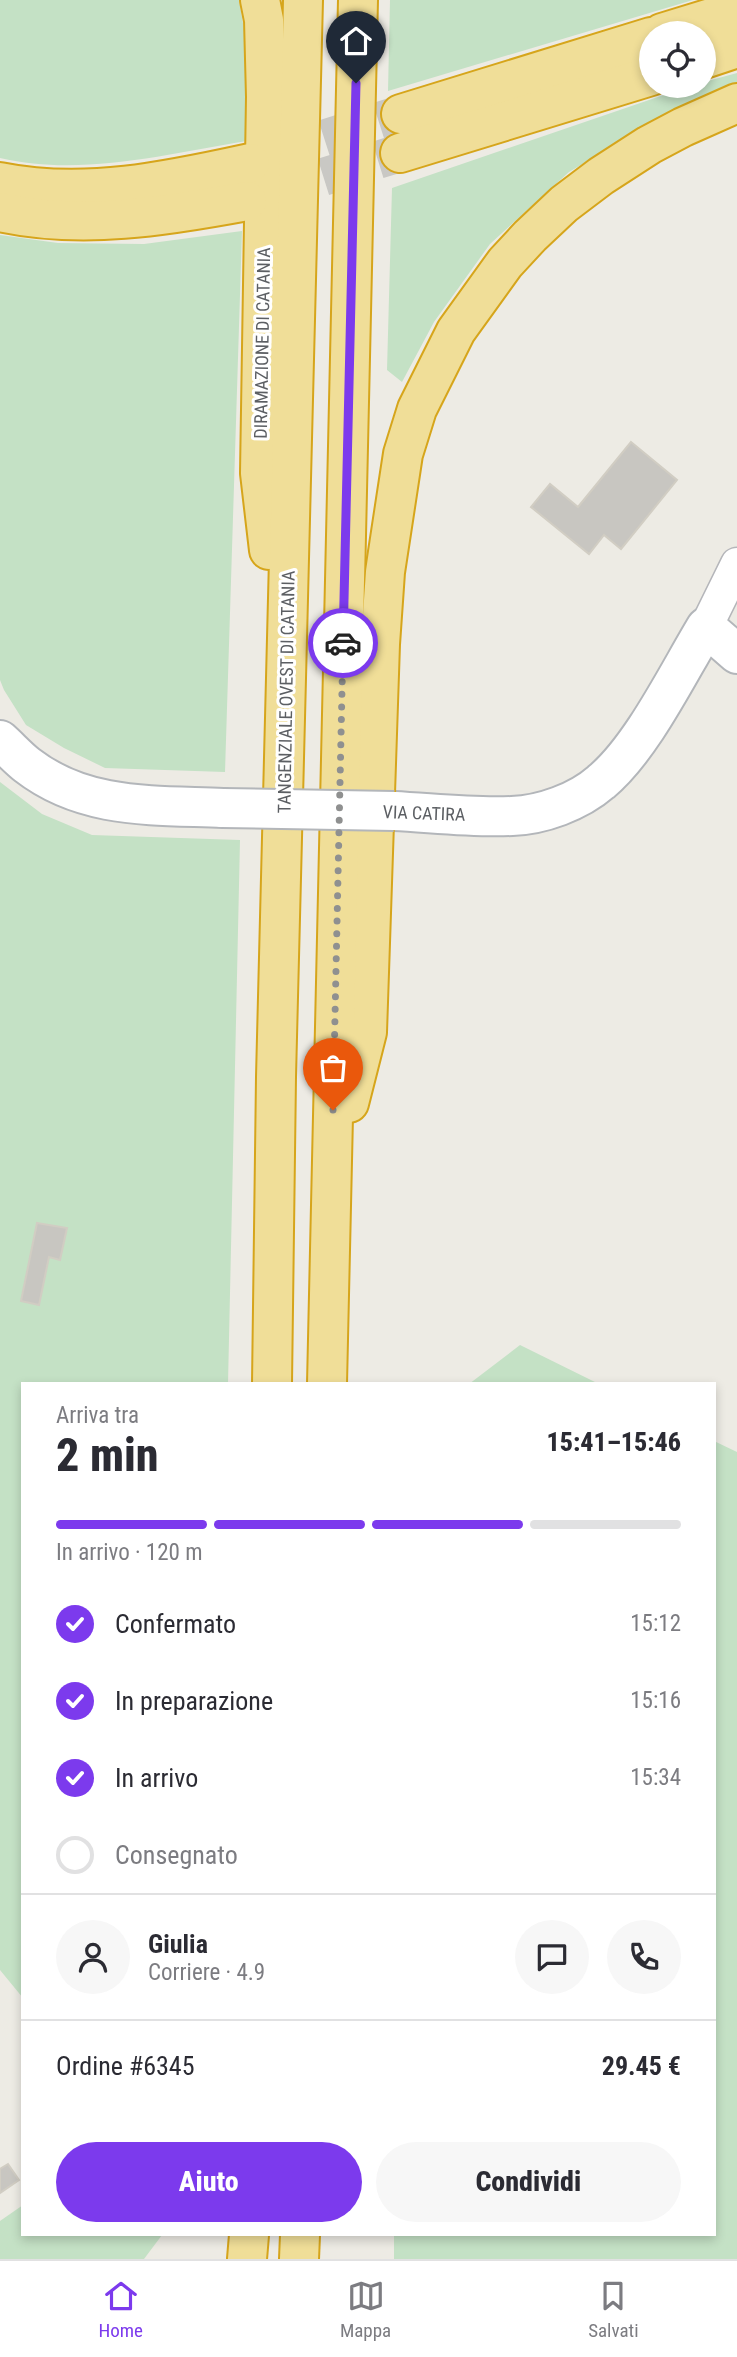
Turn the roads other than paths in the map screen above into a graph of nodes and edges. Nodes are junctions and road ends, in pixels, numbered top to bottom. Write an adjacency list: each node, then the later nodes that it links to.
1 (260, 0): 22 (highway, DIRAMAZIONE DI CATANIA)
2 (303, 0): 22 (highway, TANGENZIALE OVEST DI CATANIA)
3 (358, 0): 24 (highway)
4 (737, 10): 5 (highway)
5 (701, 21)
6 (639, 41): 13 (highway)
7 (737, 48): 9 (highway)
8 (737, 55): 10 (highway)
9 (716, 56)
10 (716, 59)
11 (639, 78): 14 (highway)
12 (737, 103): 24 (highway)
13 (401, 114)
14 (400, 153)
15 (250, 163): 16 (highway)
16 (0, 182)
17 (247, 201): 18 (highway)
18 (0, 212)
19 (737, 564): 20 (street, VIA CATIRA)
20 (706, 627): 21 (street); 23 (street, VIA CATIRA, bridge)
21 (737, 654)
22 (286, 685): 25 (highway, TANGENZIALE OVEST DI CATANIA)
23 (0, 740)
24 (332, 1166): 26 (highway)
25 (272, 1382)
26 (327, 1382)
27 (249, 2236): 29 (highway)
28 (300, 2236): 30 (highway)
29 (247, 2259)
30 (299, 2259)

